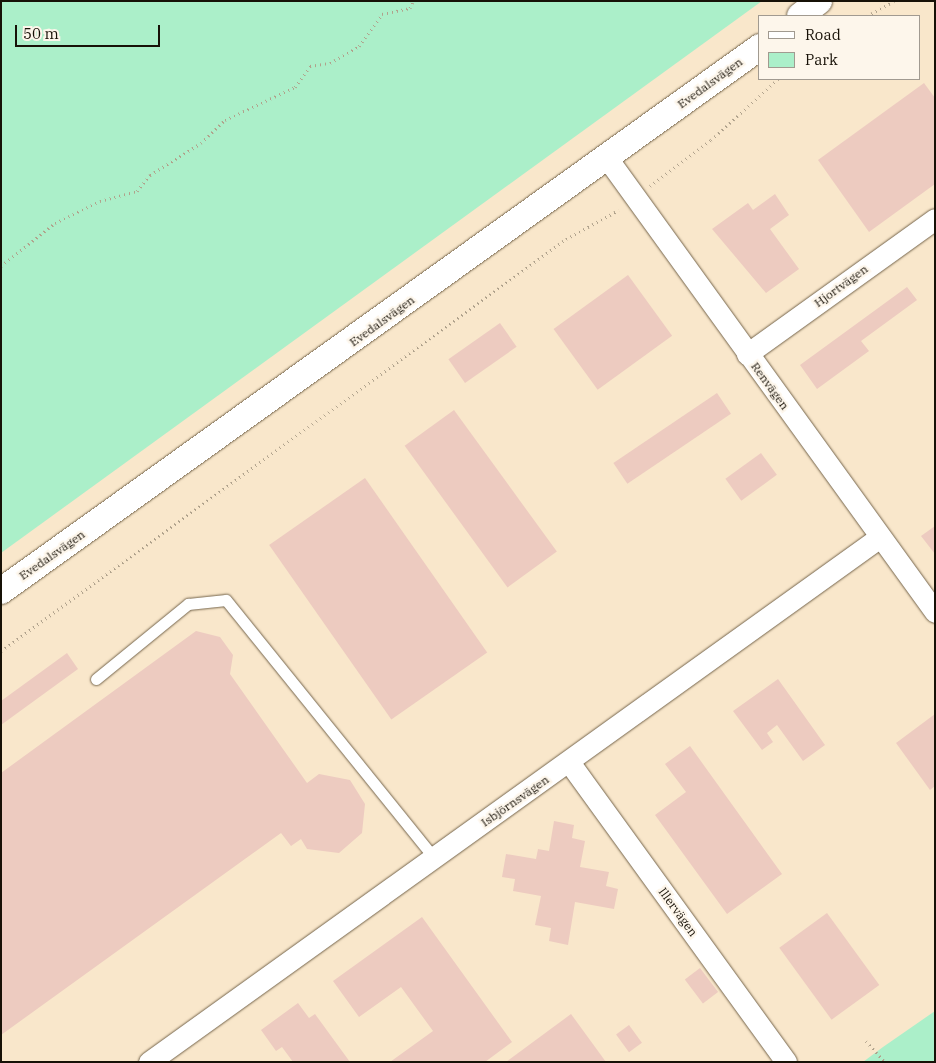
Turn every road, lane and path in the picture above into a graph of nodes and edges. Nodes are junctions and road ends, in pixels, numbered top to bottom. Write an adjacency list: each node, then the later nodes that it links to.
1 (414, 1): 11 (path)
2 (819, 1): 4 (street)
3 (894, 1): 5 (path)
4 (801, 15)
5 (869, 15)
6 (758, 48): 8 (street, Evedalsvägen)
7 (777, 80): 9 (path)
8 (607, 158): 9 (street, Renvägen); 14 (street, Evedalsvägen)
9 (634, 198): 12 (street, Renvägen); 16 (path)
10 (935, 219): 12 (street, Hjortvägen)
11 (1, 266)
12 (747, 354): 13 (street, Renvägen)
13 (880, 537): 15 (street, Renvägen); 18 (street, Isbjörnsvägen)
14 (1, 591)
15 (935, 612)
16 (1, 651)
17 (96, 679): 19 (lane)
18 (569, 762): 19 (street, Isbjörnsvägen); 22 (street, Illervägen)
19 (434, 858): 21 (street, Isbjörnsvägen)
20 (866, 1041): 23 (path)
21 (149, 1062)
22 (786, 1062)
23 (885, 1062)

